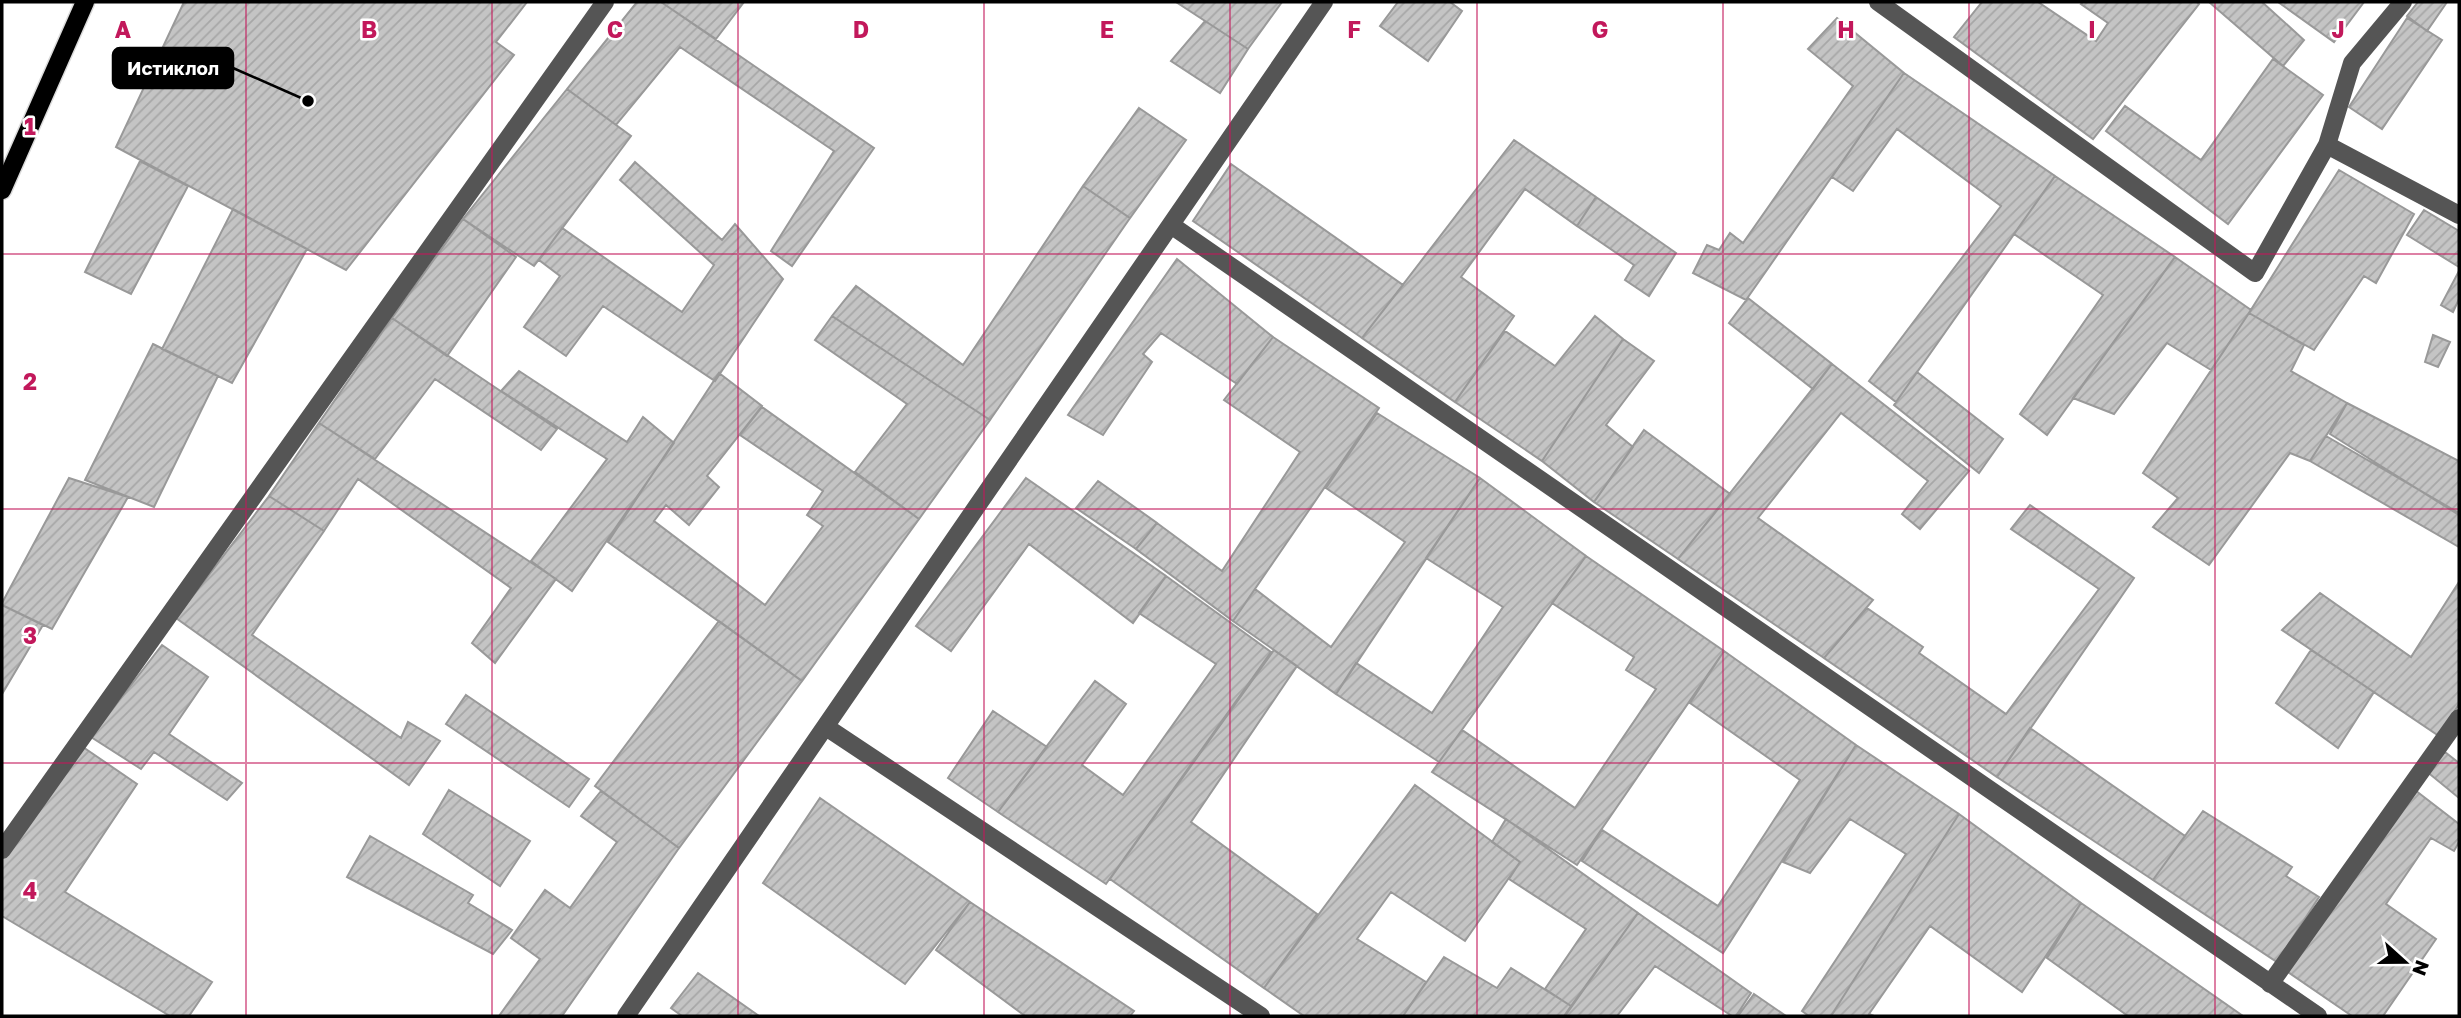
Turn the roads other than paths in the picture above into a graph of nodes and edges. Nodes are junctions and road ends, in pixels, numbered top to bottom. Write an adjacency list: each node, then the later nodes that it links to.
1 (85, 2): 7 (main road)
2 (604, 2): 12 (street)
3 (1324, 2): 9 (street)
4 (1878, 2): 6 (street)
5 (2403, 2): 6 (street)
6 (2328, 145): 8 (street)
7 (2, 190)
8 (2459, 215)
9 (1171, 225): 11 (street); 13 (street)
10 (2459, 718): 13 (street)
11 (826, 727): 14 (street); 15 (street)
12 (2, 850)
13 (2270, 984): 16 (street)
14 (626, 1016)
15 (1261, 1016)
16 (2318, 1016)

